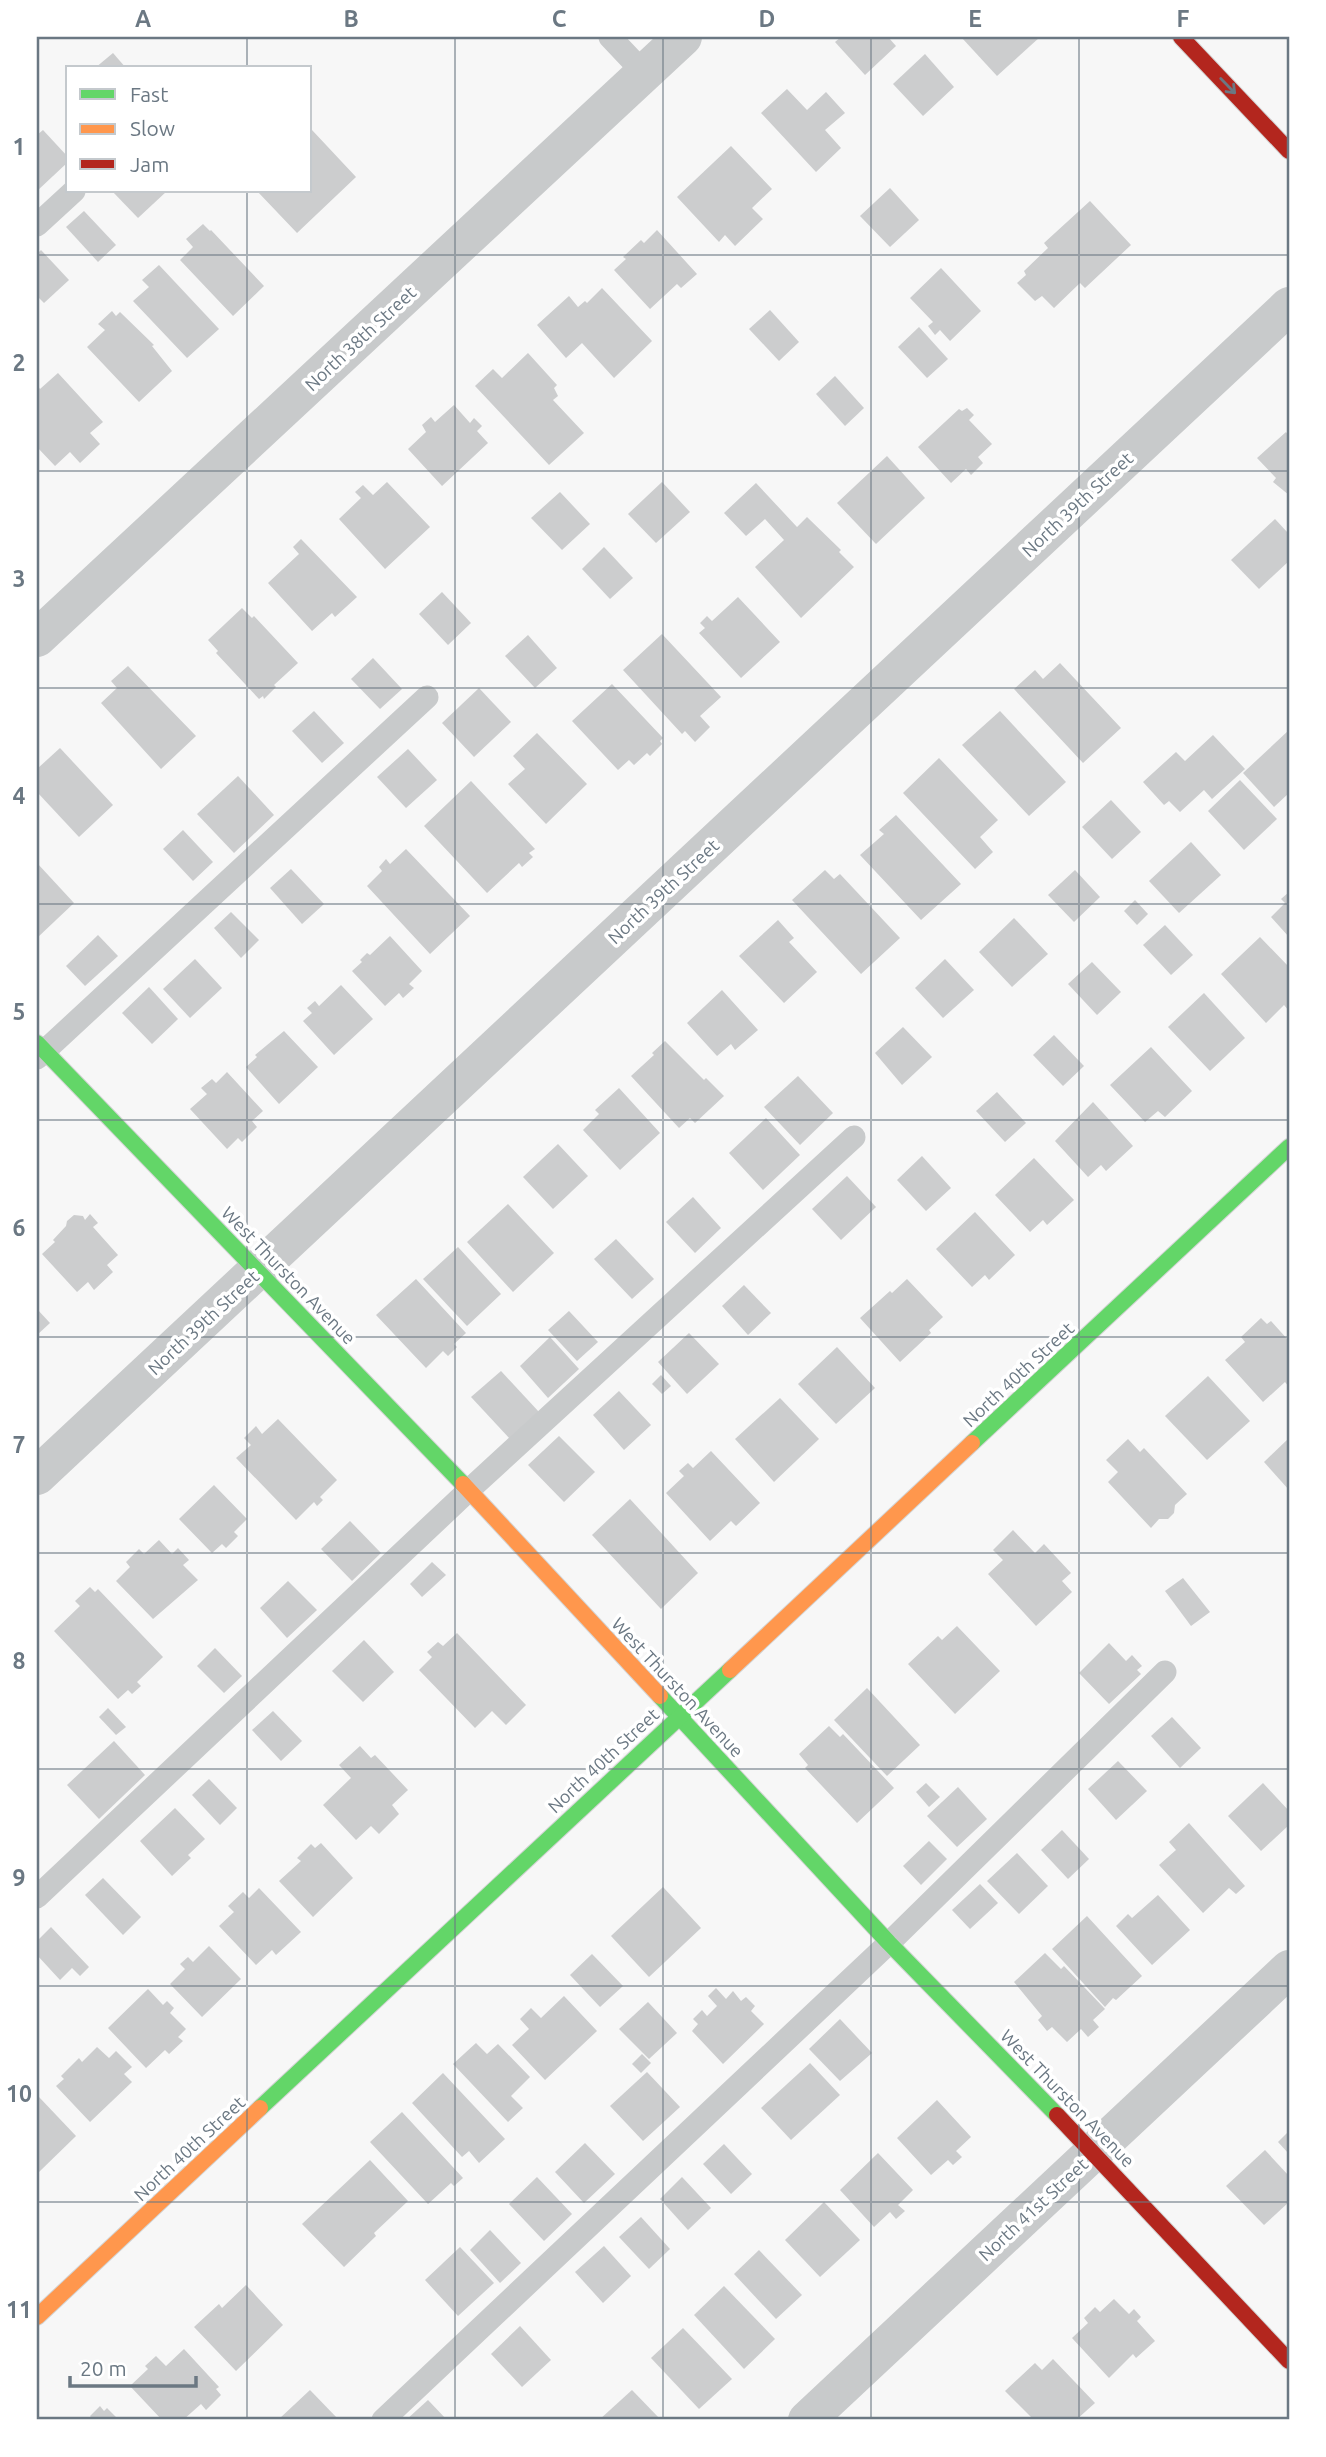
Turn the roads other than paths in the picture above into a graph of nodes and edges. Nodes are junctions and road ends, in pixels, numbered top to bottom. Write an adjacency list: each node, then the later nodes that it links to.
1 (610, 37): 4 (lane)
2 (683, 37): 4 (street, North 38th Street)
3 (1181, 37): 5 (street, one-way to 5)
4 (644, 73): 9 (street, North 38th Street)
5 (1289, 151)
6 (73, 192): 7 (lane)
7 (37, 225)
8 (1289, 306): 14 (street, North 39th Street)
9 (37, 638)
10 (427, 697): 11 (lane)
11 (39, 1051): 14 (street, West Thurston Avenue)
12 (854, 1137): 16 (lane)
13 (1289, 1147): 18 (street, North 40th Street)
14 (259, 1270): 15 (street, North 39th Street); 16 (street, West Thurston Avenue)
15 (37, 1476)
16 (469, 1490): 18 (street, West Thurston Avenue); 19 (lane)
17 (1166, 1672): 20 (lane)
18 (678, 1716): 20 (street, West Thurston Avenue); 23 (street, North 40th Street)
19 (37, 1897)
20 (889, 1943): 22 (street, West Thurston Avenue); 25 (lane)
21 (1289, 1969): 22 (street, North 41st Street)
22 (1094, 2152): 24 (street, West Thurston Avenue); 26 (street, North 41st Street)
23 (37, 2317)
24 (1289, 2361)
25 (383, 2420)
26 (807, 2420)

